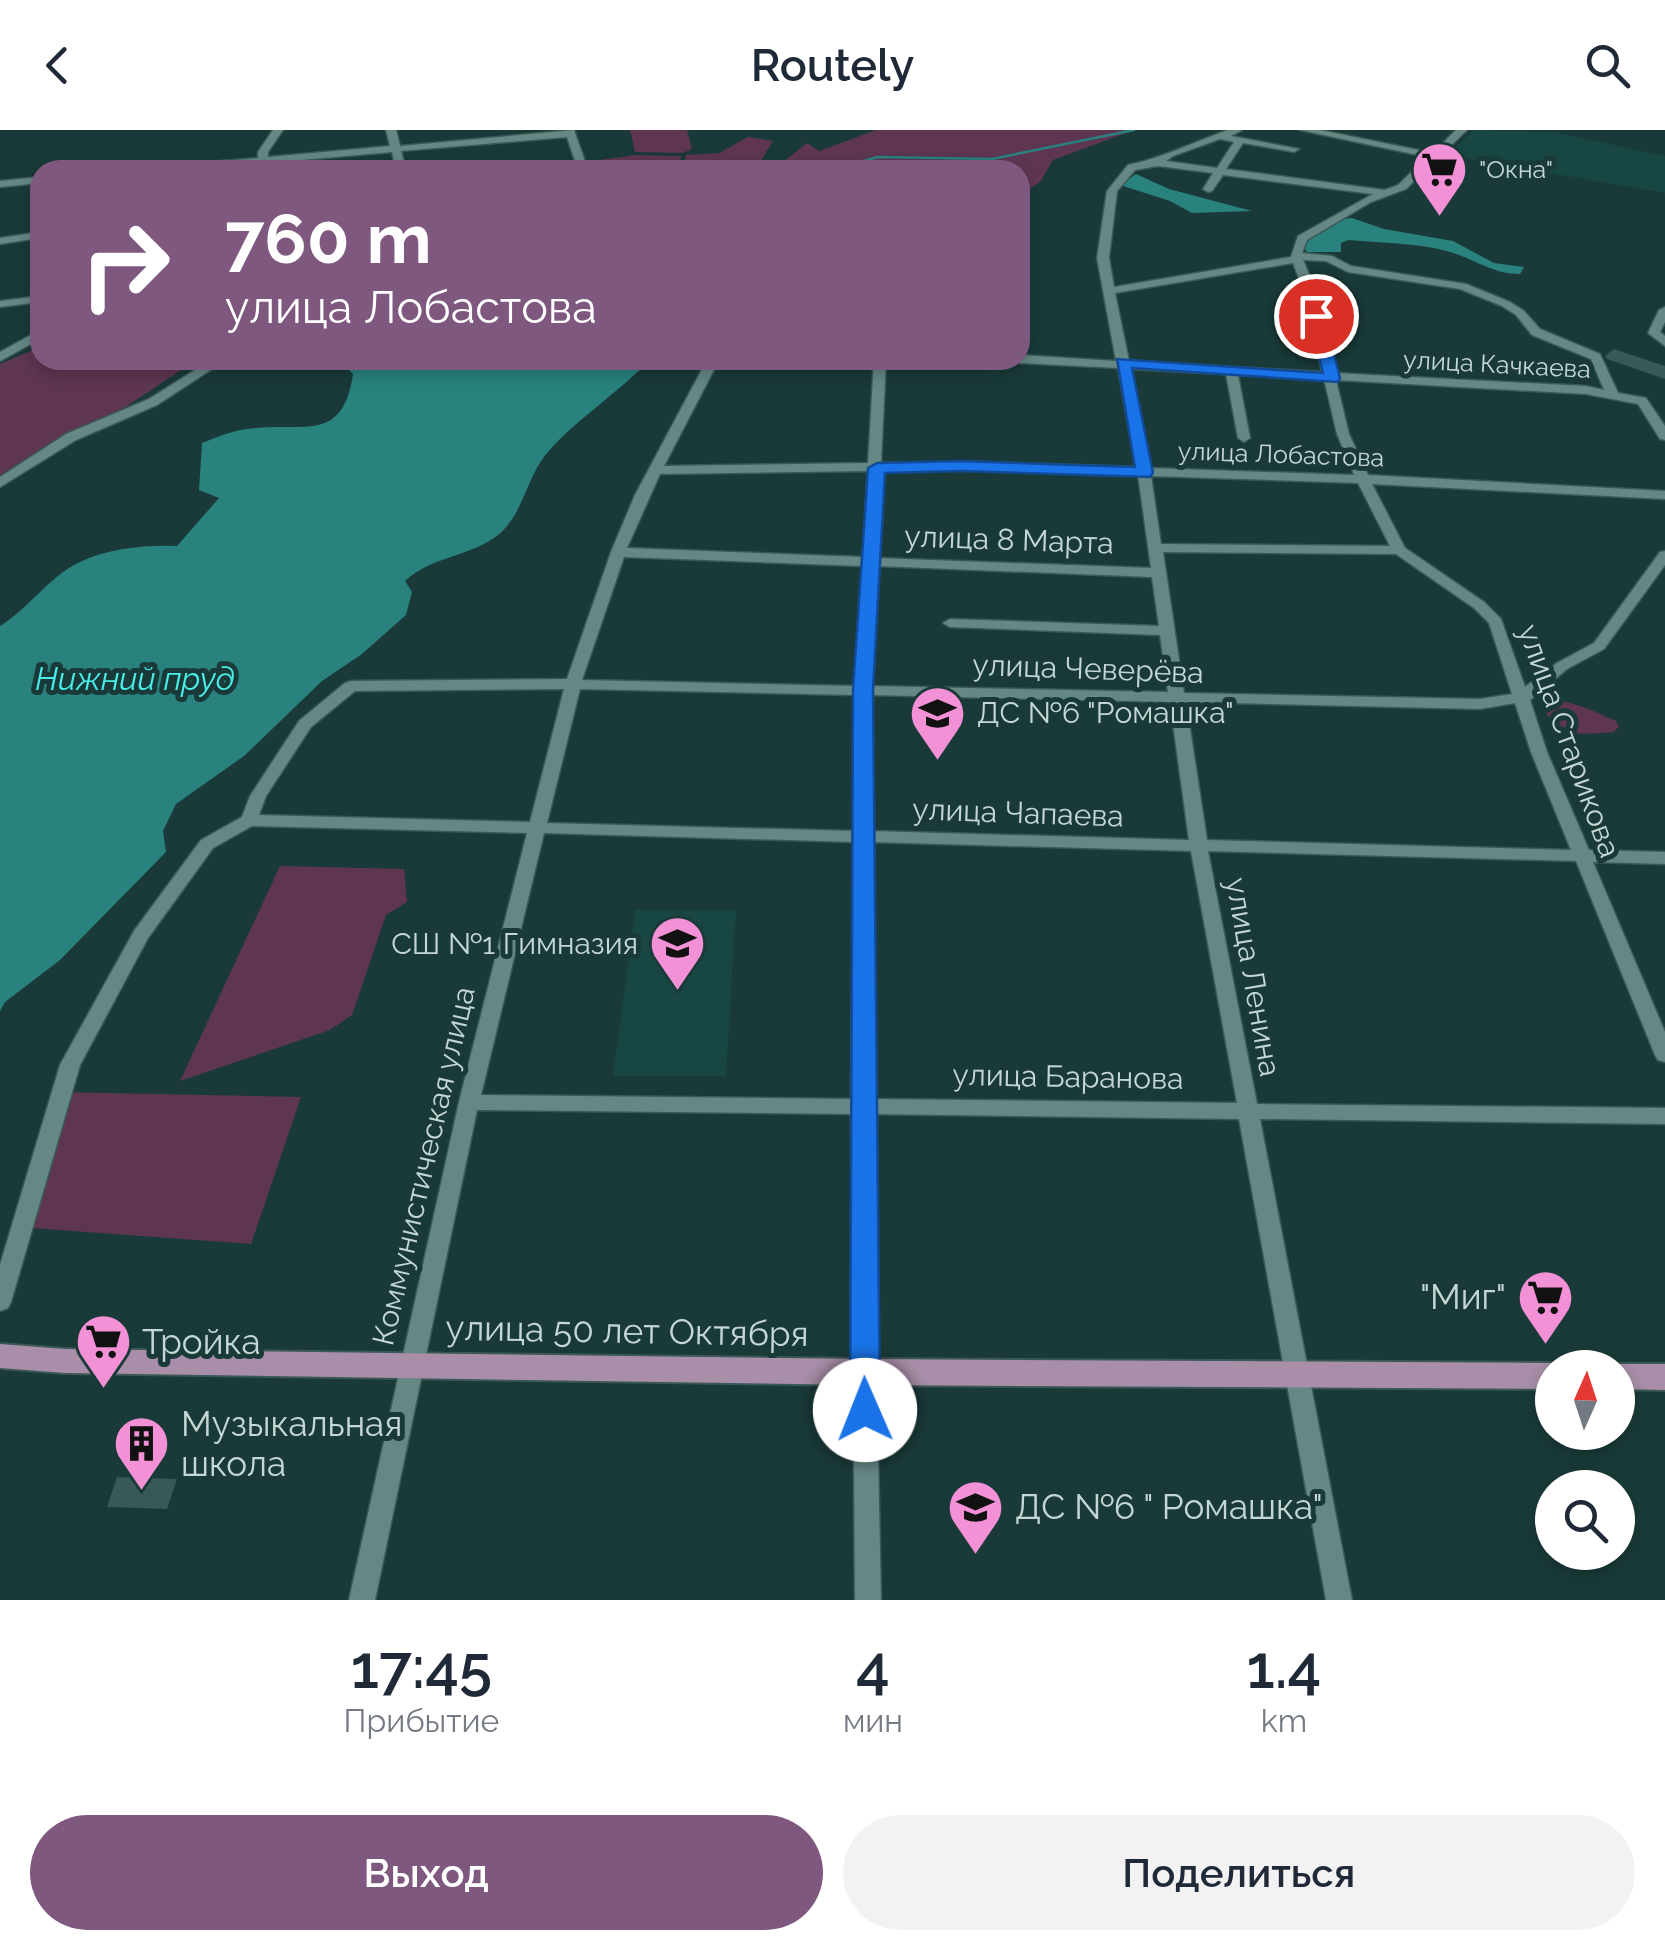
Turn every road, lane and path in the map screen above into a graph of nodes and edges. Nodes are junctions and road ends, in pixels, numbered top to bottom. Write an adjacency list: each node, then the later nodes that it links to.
1 (278, 130): 10 (street)
2 (390, 130): 7 (street)
3 (1305, 130): 9 (street)
4 (1462, 130): 9 (street)
5 (570, 132): 7 (street); 13 (street)
6 (1238, 135): 8 (street); 14 (street); 15 (street)
7 (395, 150): 11 (street); 12 (street)
8 (1294, 150)
9 (1435, 156): 18 (street)
10 (263, 160)
11 (307, 160)
12 (398, 160)
13 (580, 160)
14 (1158, 163): 15 (street); 25 (street, улица Ленина)
15 (1222, 172): 19 (street); 20 (street)
16 (30, 181): 17 (street)
17 (0, 184)
18 (1402, 187): 19 (street); 21 (street)
19 (1362, 188): 21 (street)
20 (1208, 189)
21 (1386, 193): 24 (street)
22 (30, 237): 23 (street)
23 (0, 241)
24 (1296, 258): 25 (street); 38 (street, улица Старикова); 39 (street, улица Качкаева)
25 (1110, 292): 33 (street, улица Ленина)
26 (30, 301): 27 (street)
27 (0, 304)
28 (1665, 310): 30 (street)
29 (30, 340): 31 (street)
30 (1665, 342)
31 (0, 358)
32 (1030, 358): 33 (street, улица Качкаева)
33 (1122, 363): 37 (street, улица Качкаева); 46 (street, улица Ленина)
34 (203, 370): 48 (street)
35 (708, 370): 45 (street, Коммунистическая улица)
36 (880, 370): 44 (street)
37 (1231, 370): 38 (street, улица Качкаева); 43 (street)
38 (1332, 378): 39 (street, улица Качкаева); 47 (street, улица Старикова)
39 (1612, 393): 40 (street, улица Качкаева)
40 (1645, 406): 41 (street, улица Качкаева); 42 (street)
41 (1665, 410)
42 (1665, 436)
43 (1244, 438)
44 (877, 468): 45 (street, улица Лобастова); 46 (street, улица Лобастова); 54 (street)
45 (656, 470): 52 (street, Коммунистическая улица)
46 (1144, 473): 47 (street, улица Лобастова); 50 (street, улица Ленина)
47 (1364, 479): 49 (street, улица Лобастова); 51 (street, улица Старикова)
48 (0, 483)
49 (1665, 496)
50 (1155, 548): 51 (street, улица 8 Марта); 55 (street, улица Ленина)
51 (1399, 550): 60 (street, улица Старикова)
52 (618, 552): 54 (street, улица 8 Марта); 58 (street, Коммунистическая улица)
53 (1665, 555): 60 (street)
54 (869, 563): 55 (street, улица 8 Марта); 59 (street)
55 (1159, 573): 57 (street, улица Ленина)
56 (950, 623): 57 (street)
57 (1167, 631): 61 (street, улица Ленина)
58 (573, 684): 59 (street, улица Чеверёва); 62 (street, улица Чеверёва); 63 (street, Коммунистическая улица)
59 (863, 690): 61 (street, улица Чеверёва); 64 (street)
60 (1523, 697): 61 (street, улица Чеверёва); 66 (street, улица Старикова)
61 (1179, 700): 65 (street, улица Ленина)
62 (248, 820): 63 (street, улица Чапаева); 73 (street)
63 (535, 830): 64 (street, улица Чапаева); 69 (street, Коммунистическая улица)
64 (864, 834): 65 (street, улица Чапаева); 70 (street)
65 (1198, 847): 66 (street, улица Чапаева); 71 (street, улица Ленина)
66 (1581, 857): 67 (street, улица Чапаева); 68 (street, улица Старикова)
67 (1665, 858)
68 (1665, 1055)
69 (470, 1102): 70 (street, улица Баранова); 75 (street, Коммунистическая улица)
70 (862, 1105): 71 (street, улица Баранова); 76 (street)
71 (1247, 1109): 72 (street, улица Баранова); 77 (street, улица Ленина)
72 (1665, 1116)
73 (0, 1302)
74 (0, 1356): 75 (main road, улица 50 лет Октября)
75 (412, 1366): 76 (main road, улица 50 лет Октября); 81 (street, Коммунистическая улица)
76 (865, 1372): 77 (main road, улица 50 лет Октября); 82 (street)
77 (1295, 1374): 78 (main road, улица 50 лет Октября); 83 (street, улица Ленина)
78 (1535, 1376)
79 (1635, 1377): 80 (main road)
80 (1665, 1377)
81 (362, 1600)
82 (868, 1600)
83 (1340, 1600)

